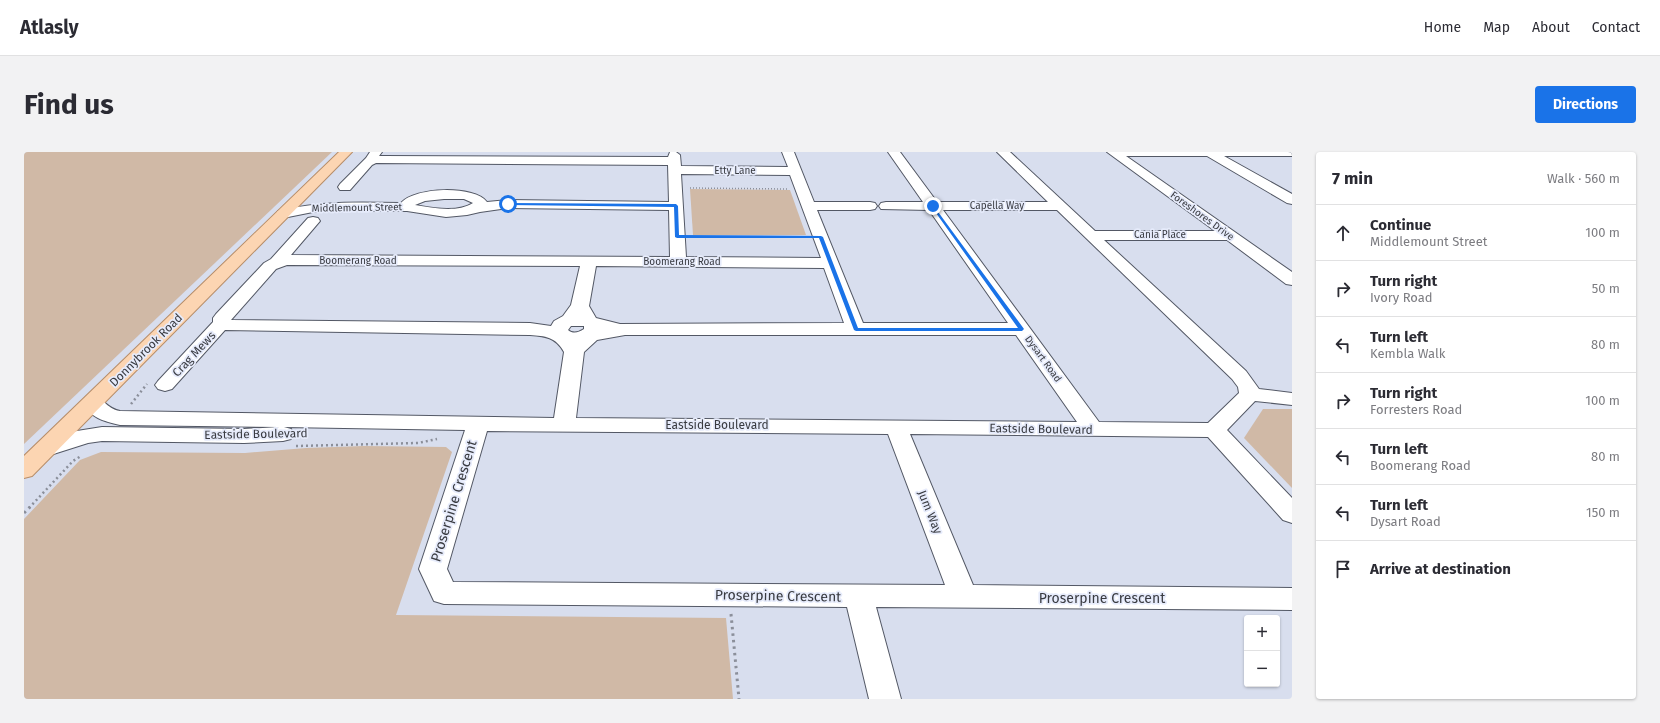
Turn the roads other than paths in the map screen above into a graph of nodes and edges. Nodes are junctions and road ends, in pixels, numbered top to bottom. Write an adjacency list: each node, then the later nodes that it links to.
1 (346, 152): 11 (main road, Donnybrook Road)
2 (788, 152): 10 (street)
3 (894, 152): 20 (street, Dysart Road)
4 (1003, 152): 21 (street)
5 (1113, 152): 6 (street); 26 (street, Foreshores Drive)
6 (1210, 152): 7 (street); 14 (street)
7 (1292, 152)
8 (375, 156): 9 (street, Etty Lane); 12 (street)
9 (674, 161): 10 (street, Etty Lane); 16 (street)
10 (795, 171): 17 (street)
11 (320, 178): 13 (main road, Donnybrook Road); 24 (main road, Donnybrook Road)
12 (345, 187)
13 (303, 194): 15 (street, Middlemount Street); 22 (main road, Donnybrook Road)
14 (1292, 200)
15 (409, 204): 16 (street); 22 (street, Middlemount Street)
16 (676, 206): 29 (street)
17 (809, 206): 18 (street); 30 (street)
18 (870, 206)
19 (886, 206): 20 (street, Capella Way)
20 (933, 206): 21 (street, Capella Way); 36 (street, Dysart Road)
21 (1060, 206): 25 (street)
22 (283, 214): 24 (main road, Donnybrook Road)
23 (314, 221): 27 (street)
24 (267, 230): 42 (main road, Donnybrook Road)
25 (1091, 235): 26 (street, Cania Place); 40 (street)
26 (1230, 236): 31 (street, Foreshores Drive)
27 (277, 262): 28 (street, Boomerang Road); 33 (street)
28 (589, 262): 29 (street, Boomerang Road); 32 (street)
29 (678, 262): 30 (street, Boomerang Road)
30 (831, 263): 37 (street)
31 (1292, 280)
32 (580, 306): 34 (street); 35 (street)
33 (222, 323): 34 (street); 39 (street, Crag Mews)
34 (563, 329): 35 (street); 38 (street)
35 (589, 329): 37 (street); 38 (street)
36 (1022, 329): 37 (street); 46 (street, Dysart Road)
37 (856, 330)
38 (574, 352): 44 (street)
39 (165, 385)
40 (1250, 394): 41 (street); 47 (street)
41 (1292, 400)
42 (93, 402): 43 (street, Eastside Boulevard); 48 (main road, Donnybrook Road)
43 (474, 423): 44 (street, Eastside Boulevard); 48 (street, Eastside Boulevard); 51 (street, Proserpine Crescent)
44 (564, 425): 45 (street, Eastside Boulevard)
45 (896, 427): 46 (street, Eastside Boulevard); 52 (street, Jum Way)
46 (1093, 429): 47 (street, Eastside Boulevard)
47 (1214, 430): 50 (street)
48 (44, 450): 49 (main road, Donnybrook Road)
49 (24, 470)
50 (1292, 514)
51 (859, 597): 52 (street, Proserpine Crescent); 54 (street)
52 (964, 597): 53 (street, Proserpine Crescent)
53 (1292, 599)
54 (885, 699)

